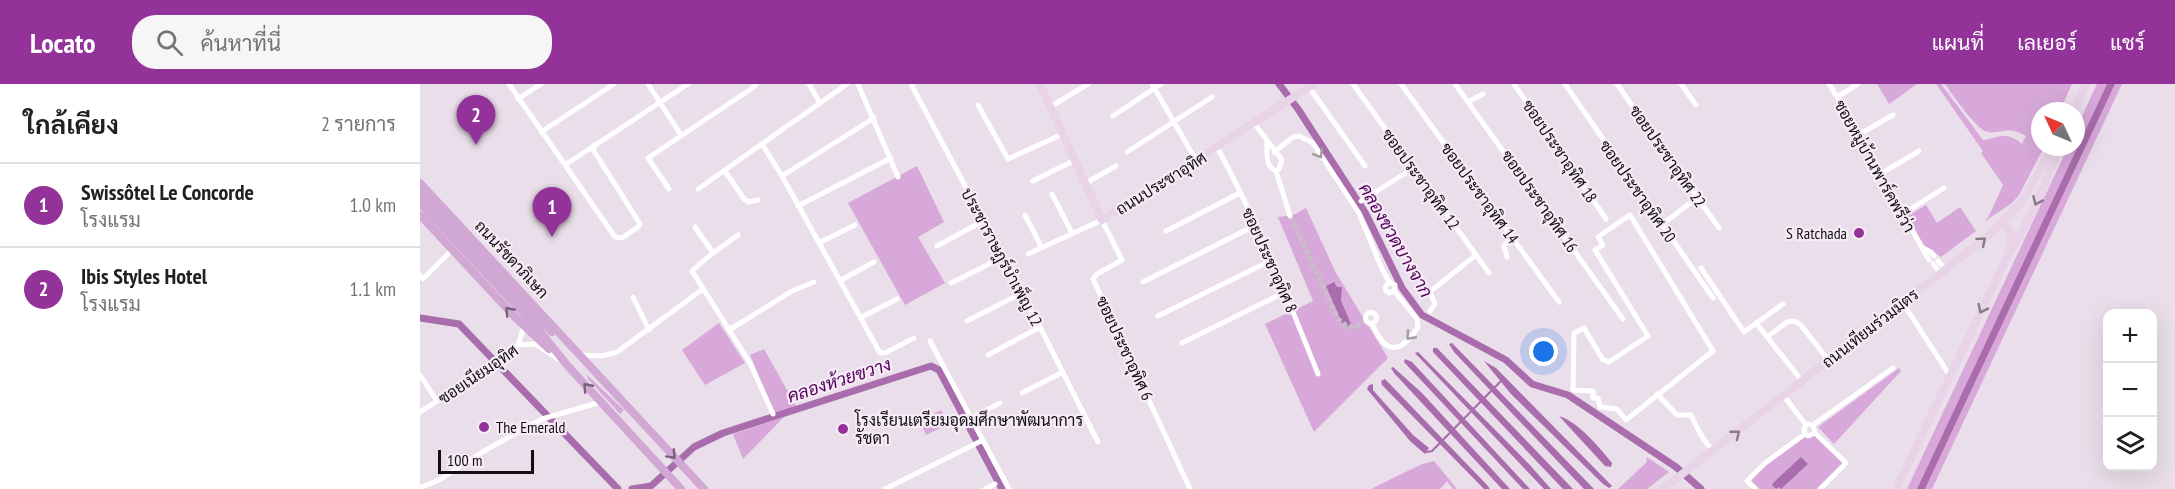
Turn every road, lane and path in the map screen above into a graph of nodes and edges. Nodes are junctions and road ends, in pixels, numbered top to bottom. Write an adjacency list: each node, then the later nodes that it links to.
1 (509, 84): 29 (street)
2 (541, 84): 29 (street)
3 (614, 84): 42 (street)
4 (648, 84): 32 (street)
5 (688, 84): 32 (street)
6 (756, 84): 45 (street)
7 (809, 84): 33 (street)
8 (846, 84): 33 (street)
9 (858, 84): 39 (street)
10 (911, 84): 87 (street, ประชาราษฎร์บำเพ็ญ 12)
11 (1040, 84): 36 (street, ถนนประชาอุทิศ)
12 (1088, 84): 36 (street)
13 (1161, 84): 24 (street)
14 (1353, 84): 61 (street, ซอยประชาอุทิศ 12)
15 (1401, 84): 97 (street, ซอยประชาอุทิศ 14)
16 (1455, 84): 30 (street, ซอยประชาอุทิศ 16)
17 (1514, 84): 85 (street, ซอยประชาอุทิศ 18)
18 (1565, 84): 91 (street, ซอยประชาอุทิศ 20)
19 (1617, 84): 76 (street, ซอยประชาอุทิศ 22)
20 (1681, 84): 35 (street)
21 (1829, 84): 28 (street, ซอยหมู่บ้านพาร์คพรีว่า)
22 (1857, 84): 28 (street)
23 (2086, 84): 31 (street)
24 (1154, 86): 38 (street); 40 (street)
25 (1312, 86): 41 (street, ถนนประชาอุทิศ); 60 (street)
26 (1483, 94): 30 (street)
27 (1212, 97): 40 (street)
28 (1837, 97): 44 (street, ซอยหมู่บ้านพาร์คพรีว่า)
29 (518, 99): 42 (street)
30 (1468, 102): 130 (street, ซอยประชาอุทิศ 16)
31 (2078, 102)
32 (660, 103): 45 (street); 48 (street)
33 (820, 103): 47 (street)
34 (978, 105): 43 (street)
35 (1696, 105)
36 (1050, 107): 43 (street, ถนนประชาอุทิศ)
37 (1893, 115): 44 (street)
38 (1113, 116)
39 (874, 118): 55 (street); 65 (street)
40 (1174, 122): 51 (street); 57 (street)
41 (1254, 123): 46 (street); 49 (street, ถนนประชาอุทิศ)
42 (541, 132): 58 (street)
43 (1063, 134): 56 (street, ถนนประชาอุทิศ)
44 (1860, 134): 64 (street, ซอยหมู่บ้านพาร์คพรีว่า)
45 (681, 135): 71 (street)
46 (1267, 142): 52 (street); 63 (street)
47 (762, 144): 62 (street); 65 (street)
48 (594, 145): 58 (street); 58 (street)
49 (1217, 147): 57 (street, ถนนประชาอุทิศ); 74 (street, ซอยประชาอุทิศ 8)
50 (1919, 151): 64 (street)
51 (1126, 152)
52 (1274, 152): 63 (street); 132 (street, one-way to 132)
53 (2049, 156): 88 (street, ถนนเทียมร่วมมิตร)
54 (2055, 156): 107 (street, ถนนเทียมร่วมมิตร, one-way to 107)
55 (891, 158): 66 (street); 80 (street)
56 (1076, 160): 67 (street); 69 (street, ถนนประชาอุทิศ)
57 (1196, 160): 86 (street, ถนนประชาอุทิศ)
58 (564, 165)
59 (1116, 166): 69 (street)
60 (1365, 166)
61 (1412, 169): 78 (street); 104 (street, ซอยประชาอุทิศ 12)
62 (725, 171): 72 (street); 77 (street)
63 (1276, 171): 84 (street)
64 (1882, 173): 81 (street, ซอยหมู่บ้านพาร์คพรีว่า)
65 (782, 176): 80 (street)
66 (898, 177)
67 (1033, 181)
68 (420, 183): 144 (main road, ถนนรัชดาภิเษก)
69 (1086, 183): 86 (street, ถนนประชาอุทิศ)
70 (1944, 188): 81 (street)
71 (669, 189)
72 (698, 189)
73 (420, 193): 144 (main road, ถนนรัชดาภิเษก)
74 (1240, 193): 90 (street, ซอยประชาอุทิศ 8); 94 (street)
75 (1052, 194): 95 (street)
76 (1697, 198): 91 (street); 93 (street, ซอยประชาอุทิศ 22)
77 (758, 200)
78 (1361, 201)
79 (420, 202): 146 (main road, ถนนรัชดาภิเษก)
80 (798, 206): 98 (street)
81 (1903, 214): 111 (street, ซอยหมู่บ้านพาร์คพรีว่า)
82 (420, 215): 101 (main road, ถนนรัชดาภิเษก)
83 (1025, 215): 100 (street)
84 (1290, 216)
85 (1606, 219)
86 (1102, 220): 95 (street); 178 (street, ซอยประชาอุทิศ 6)
87 (983, 221): 99 (street); 105 (street, ประชาราษฎร์บำเพ็ญ 12)
88 (2001, 224): 107 (street); 111 (street, ถนนเทียมร่วมมิตร, one-way to 88)
89 (855, 225): 98 (street)
90 (1256, 225): 108 (street, ซอยประชาอุทิศ 8); 116 (street)
91 (1661, 225): 122 (street, ซอยประชาอุทิศ 20)
92 (695, 227): 102 (street)
93 (1719, 228)
94 (1166, 231)
95 (1072, 233): 100 (street)
96 (738, 235): 102 (street)
97 (1512, 237): 106 (street); 124 (street, ซอยประชาอุทิศ 14)
98 (819, 243): 114 (street)
99 (937, 246)
100 (1042, 248): 103 (street)
101 (452, 250): 113 (street); 134 (main road, ถนนรัชดาภิเษก, one-way to 101)
102 (713, 253): 118 (street)
103 (1028, 254)
104 (1476, 255): 112 (street, ซอยประชาอุทิศ 12); 127 (street)
105 (1003, 257): 117 (street); 120 (street, ประชาราษฎร์บำเพ็ญ 12)
106 (1507, 257)
107 (2007, 257): 151 (street, ถนนเทียมร่วมมิตร, one-way to 151)
108 (1272, 260): 119 (street, ซอยประชาอุทิศ 8); 128 (street)
109 (874, 262): 114 (street)
110 (1701, 268): 133 (street)
111 (1943, 272): 125 (street, ถนนเทียมร่วมมิตร)
112 (1489, 273)
113 (420, 275)
114 (841, 280): 129 (street)
115 (814, 282): 137 (street)
116 (1143, 282)
117 (951, 283)
118 (703, 289): 136 (street); 137 (street)
119 (1285, 292): 141 (street); 149 (street, ซอยประชาอุทิศ 8)
120 (1022, 293): 131 (street); 135 (street, ประชาราษฎร์บำเพ็ญ 12)
121 (633, 297): 136 (street)
122 (1713, 298)
123 (897, 299): 129 (street)
124 (1558, 302)
125 (1903, 303): 145 (street, ถนนเทียมร่วมมิตร); 151 (street)
126 (1783, 304): 133 (street)
127 (1430, 311)
128 (1158, 316)
129 (860, 318): 139 (street)
130 (1623, 319)
131 (967, 321)
132 (1367, 322)
133 (1756, 323): 138 (street)
134 (524, 326): 142 (street); 146 (main road, ถนนรัชดาภิเษก)
135 (1040, 327): 143 (street); 148 (street, ประชาราษฎร์บำเพ็ญ 12)
136 (649, 330): 144 (street)
137 (729, 330): 160 (street)
138 (1767, 337): 145 (street); 152 (street)
139 (914, 338)
140 (930, 341): 161 (street)
141 (1182, 343)
142 (518, 345): 146 (street, ซอยเนียมอุทิศ); 156 (street, ซอยเนียมอุทิศ)
143 (988, 355)
144 (580, 356): 171 (main road, ถนนรัชดาภิเษก, one-way to 171)
145 (1828, 361): 152 (street, ถนนเทียมร่วมมิตร)
146 (567, 365): 157 (main road, ถนนรัชดาภิเษก, one-way to 146)
147 (1893, 368): 163 (street)
148 (1063, 372): 153 (street); 167 (street, ประชาราษฎร์บำเพ็ญ 12)
149 (1318, 374)
150 (420, 375): 156 (street)
151 (1950, 376): 182 (street, ถนนเทียมร่วมมิตร)
152 (1802, 381): 155 (street, ถนนเทียมร่วมมิตร)
153 (1022, 393)
154 (1657, 394): 154 (street); 168 (street)
155 (1784, 396): 162 (street); 168 (street, ถนนเทียมร่วมมิตร, one-way to 155)
156 (437, 401): 159 (street, ซอยเนียมอุทิศ)
157 (601, 402): 169 (street); 174 (main road, ถนนรัชดาภิเษก)
158 (1000, 403): 161 (street)
159 (420, 412)
160 (773, 414)
161 (971, 418): 166 (street)
162 (1806, 425): 163 (street); 165 (street)
163 (1813, 425): 164 (street)
164 (1815, 433): 165 (street); 181 (street)
165 (1805, 434): 180 (street)
166 (983, 440): 175 (street); 177 (street)
167 (1098, 442)
168 (1714, 451): 179 (street, ถนนเทียมร่วมมิตร)
169 (432, 483): 172 (street); 173 (street)
170 (995, 484): 176 (street)
171 (701, 486)
172 (420, 488)
173 (436, 489)
174 (681, 489)
175 (885, 489)
176 (985, 489)
177 (1009, 489)
178 (1190, 489)
179 (1663, 489)
180 (1755, 489)
181 (1820, 489)
182 (1896, 489)

